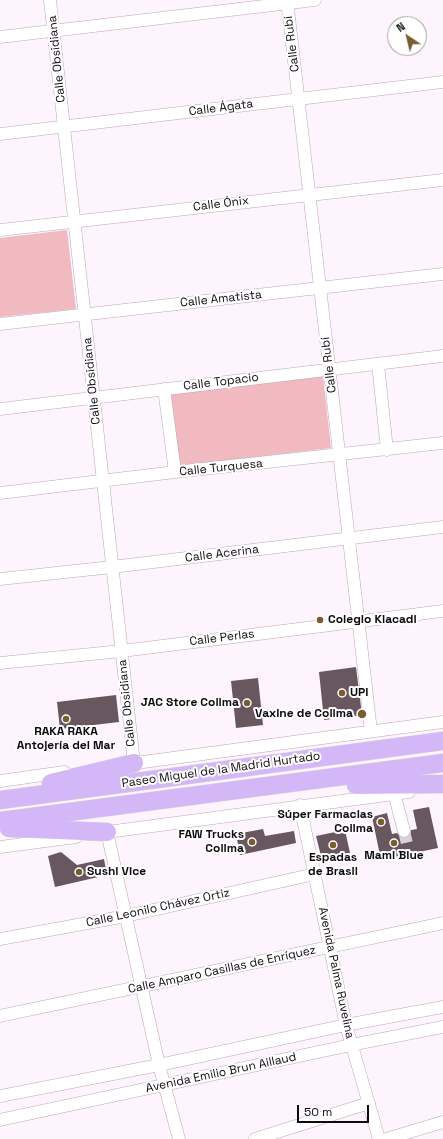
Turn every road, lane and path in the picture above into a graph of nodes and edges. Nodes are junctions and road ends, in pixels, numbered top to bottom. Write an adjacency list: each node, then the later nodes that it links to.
1 (50, 0): 4 (street, Calle Obsidiana)
2 (315, 0): 3 (street)
3 (287, 2): 4 (street); 7 (street, Calle Rubí)
4 (53, 31): 5 (street); 8 (street, Calle Obsidiana)
5 (0, 37)
6 (443, 82): 7 (street, Calle Ágata)
7 (298, 98): 8 (street, Calle Ágata); 11 (street, Calle Rubí)
8 (64, 126): 9 (street, Calle Ágata); 12 (street, Calle Obsidiana)
9 (0, 134)
10 (443, 180): 11 (street, Calle Ónix)
11 (309, 194): 12 (street, Calle Ónix); 15 (street, Calle Rubí)
12 (74, 221): 13 (street, Calle Ónix); 16 (street, Calle Obsidiana)
13 (0, 230)
14 (443, 274): 15 (street, Calle Amatista)
15 (320, 288): 16 (street, Calle Amatista); 20 (street, Calle Rubí)
16 (85, 314): 17 (street, Calle Amatista); 22 (street, Calle Obsidiana)
17 (0, 324)
18 (443, 356): 19 (street, Calle Topacio)
19 (378, 364): 20 (street, Calle Topacio); 25 (street)
20 (330, 370): 21 (street, Calle Topacio); 26 (street, Calle Rubí)
21 (164, 389): 22 (street, Calle Topacio); 27 (street)
22 (94, 397): 23 (street, Calle Topacio); 28 (street, Calle Obsidiana)
23 (0, 409)
24 (443, 443): 25 (street, Calle Turquesa)
25 (387, 450): 26 (street, Calle Turquesa)
26 (340, 455): 27 (street, Calle Turquesa); 31 (street, Calle Rubí)
27 (175, 472): 28 (street, Calle Turquesa)
28 (103, 481): 29 (street, Calle Turquesa); 32 (street, Calle Obsidiana)
29 (0, 493)
30 (443, 527): 31 (street, Calle Acerina)
31 (349, 538): 32 (street, Calle Acerina); 35 (street, Calle Rubí)
32 (112, 567): 33 (street, Calle Acerina); 36 (street, Calle Obsidiana)
33 (0, 579)
34 (443, 611): 35 (street, Calle Perlas)
35 (359, 622): 36 (street, Calle Perlas); 39 (street, Calle Rubí)
36 (122, 651): 37 (street, Calle Perlas); 43 (street, Calle Obsidiana)
37 (0, 664)
38 (443, 722): 39 (street)
39 (372, 731): 43 (street)
40 (443, 731): 42 (highway)
41 (443, 741): 42 (highway, Paseo Miguel de la Madrid Hurtado)
42 (368, 750): 51 (highway, Paseo Miguel de la Madrid Hurtado)
43 (134, 763): 45 (street); 50 (highway)
44 (443, 763): 47 (highway, Paseo Miguel de la Madrid Hurtado)
45 (0, 781)
46 (443, 784): 47 (highway)
47 (261, 787): 53 (highway, Paseo Miguel de la Madrid Hurtado)
48 (443, 787): 49 (street)
49 (394, 793): 52 (street); 55 (street)
50 (0, 795)
51 (0, 800)
52 (300, 805): 56 (street); 58 (street, Avenida Palma Ruvelina)
53 (0, 821)
54 (0, 828): 56 (highway)
55 (404, 831)
56 (107, 832): 57 (street); 59 (street)
57 (0, 848)
58 (315, 874): 59 (street, Calle Leonilo Chávez Ortiz); 62 (street, Avenida Palma Ruvelina)
59 (126, 916): 61 (street, Calle Leonilo Chávez Ortiz); 63 (street)
60 (443, 923): 62 (street, Calle Amparo Casillas de Enríquez)
61 (0, 939)
62 (330, 947): 63 (street, Calle Amparo Casillas de Enríquez); 66 (street, Avenida Palma Ruvelina)
63 (141, 986): 65 (street, Calle Amparo Casillas de Enríquez); 69 (street)
64 (443, 1007): 66 (street, Avenida Emilio Brun Aillaud)
65 (0, 1016)
66 (346, 1025): 68 (street, Avenida Palma Ruvelina); 69 (street, Avenida Emilio Brun Aillaud)
67 (443, 1027): 68 (street, Avenida Emilio Brun Aillaud)
68 (351, 1045): 70 (street, Avenida Emilio Brun Aillaud); 72 (street, Avenida Palma Ruvelina)
69 (160, 1065): 70 (street); 71 (street, Avenida Emilio Brun Aillaud)
70 (164, 1086): 73 (street, Avenida Emilio Brun Aillaud); 75 (street)
71 (0, 1096)
72 (369, 1103): 76 (street); 77 (street, Avenida Palma Ruvelina)
73 (0, 1120)
74 (443, 1122): 78 (street)
75 (179, 1139)
76 (255, 1139)
77 (379, 1139)
78 (386, 1139)

